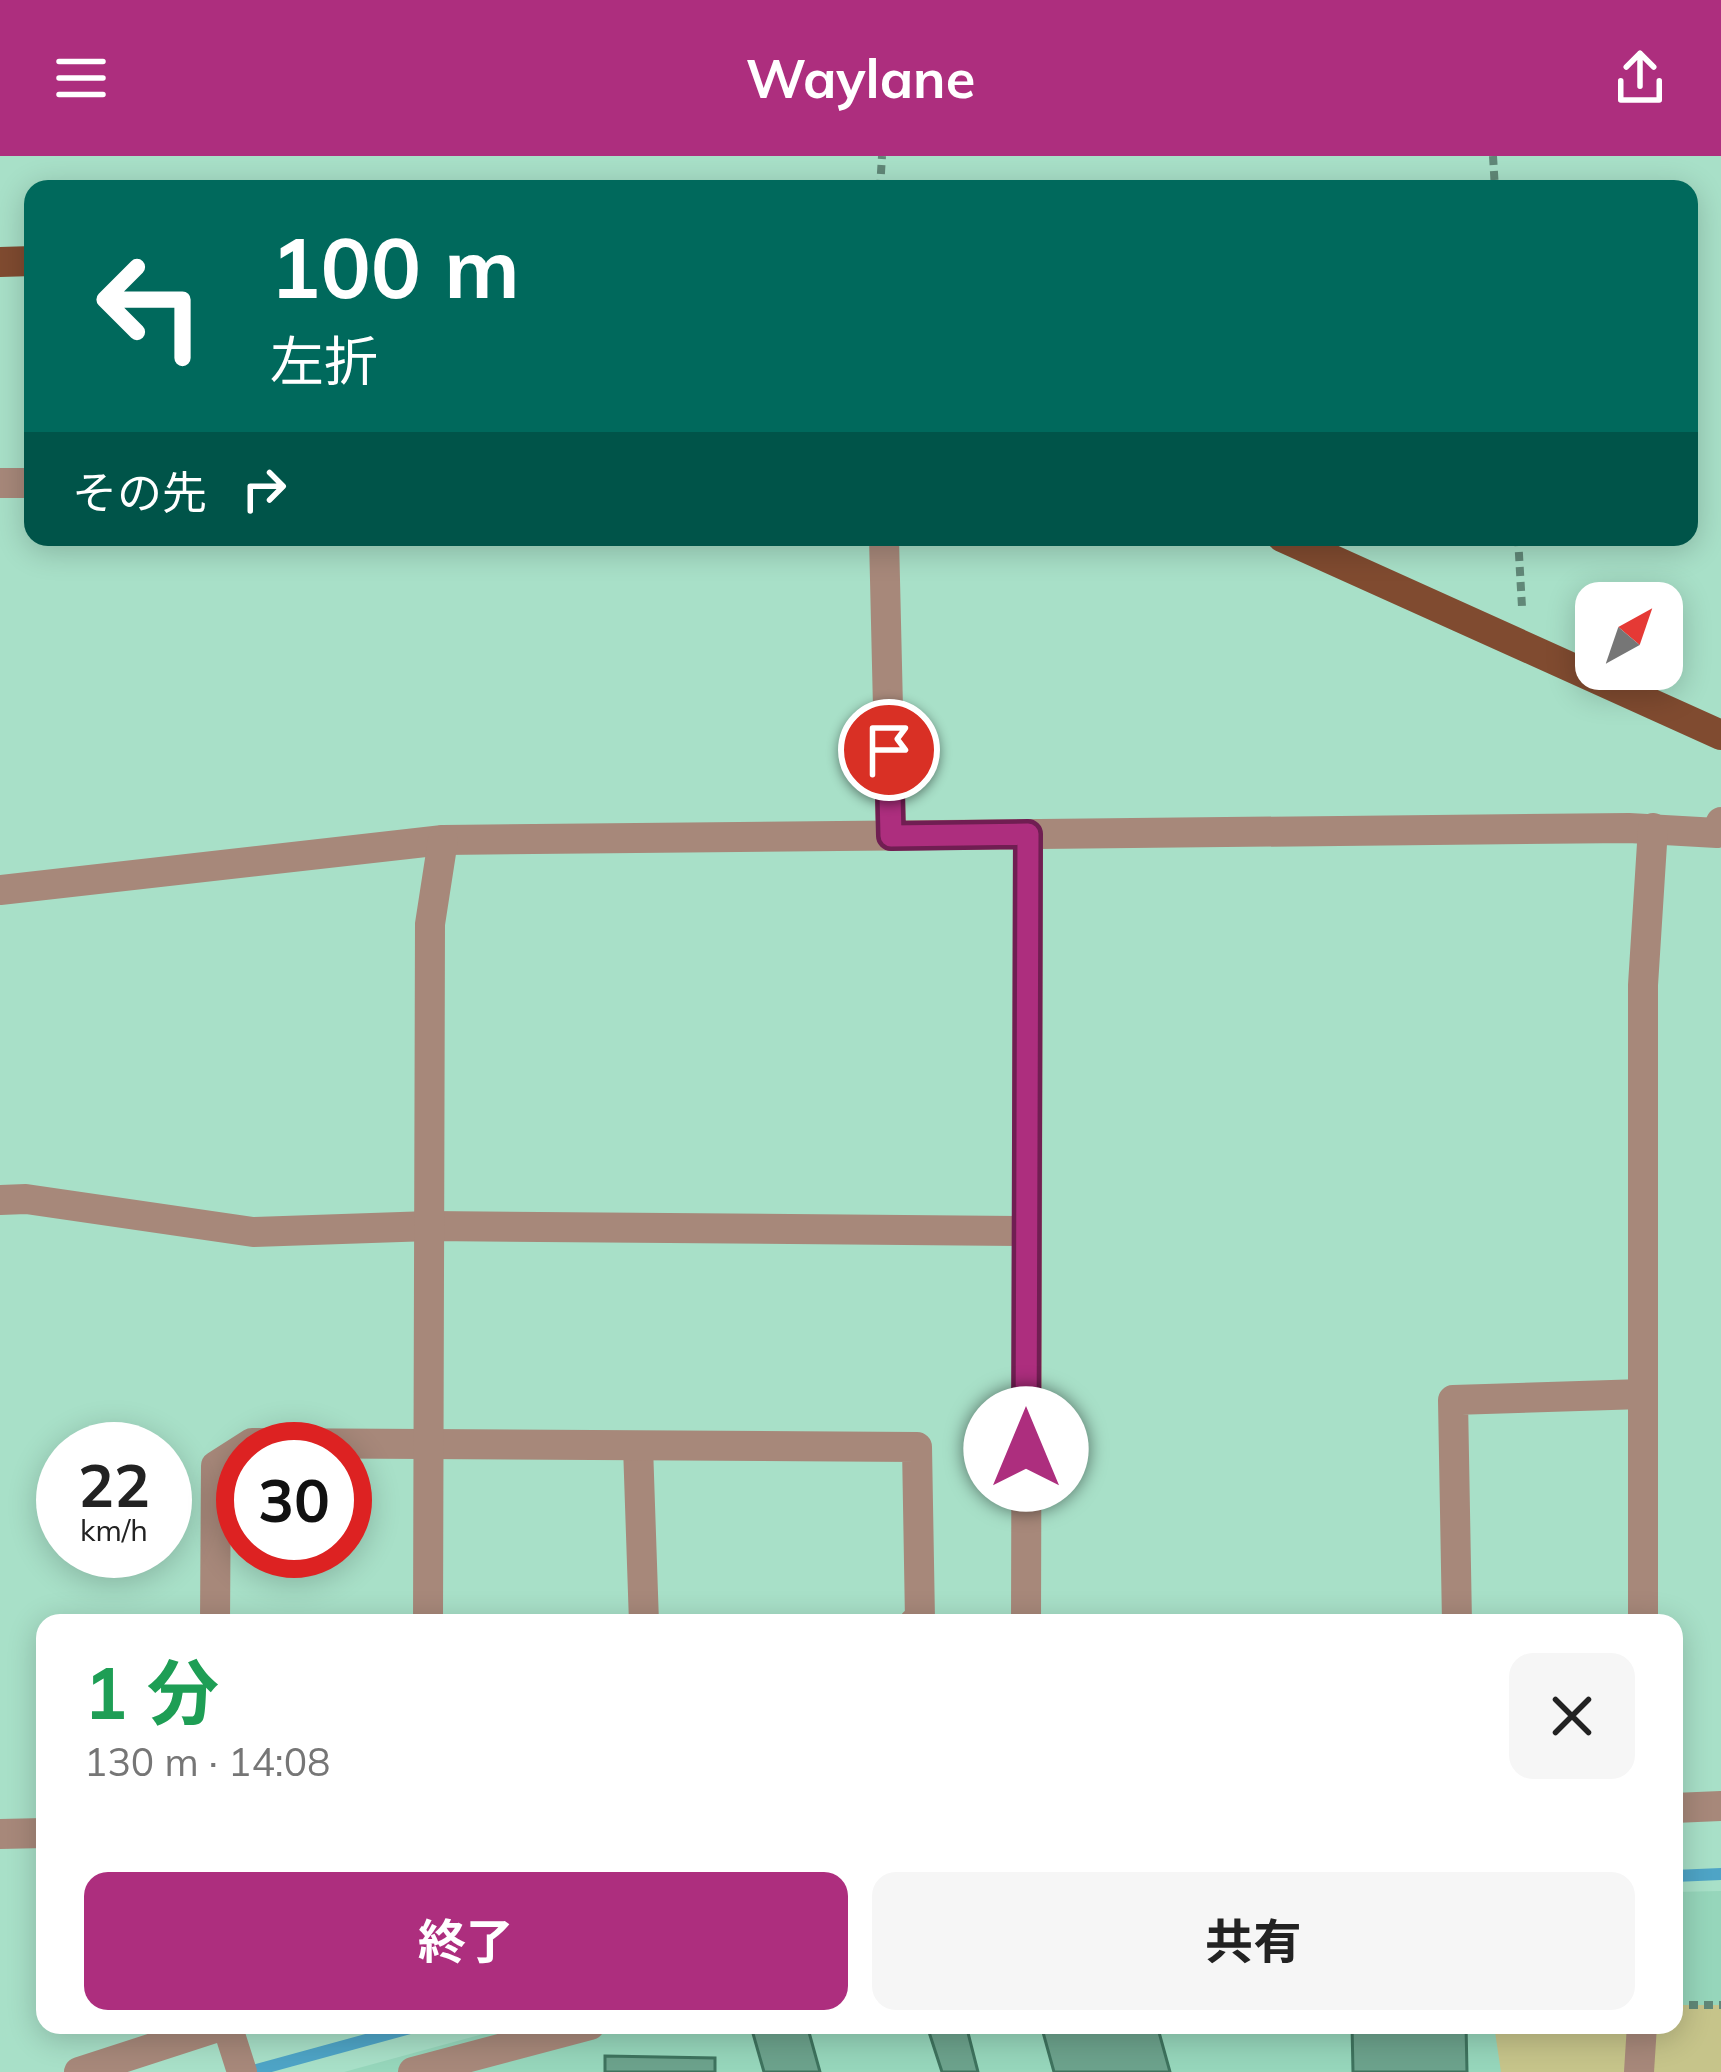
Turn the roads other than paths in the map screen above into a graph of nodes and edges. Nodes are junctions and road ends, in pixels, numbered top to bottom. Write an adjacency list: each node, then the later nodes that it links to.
1 (884, 546): 7 (street)
2 (1302, 546): 3 (main road)
3 (1721, 735)
4 (1721, 823): 5 (street)
5 (1653, 829): 6 (street); 13 (street)
6 (1028, 834): 7 (street); 12 (street)
7 (891, 836): 8 (street)
8 (443, 840): 9 (street); 11 (street)
9 (0, 890)
10 (0, 1200): 11 (street)
11 (430, 1226): 12 (street); 14 (street)
12 (1026, 1231): 20 (street)
13 (1643, 1394): 21 (street); 22 (street)
14 (428, 1444): 15 (street); 16 (street); 17 (street)
15 (638, 1446): 18 (street); 19 (street)
16 (215, 1614)
17 (428, 1614)
18 (644, 1614)
19 (920, 1614)
20 (1026, 1614)
21 (1456, 1614)
22 (1643, 1614)
23 (1721, 1806): 24 (street)
24 (1683, 1808)
25 (36, 1833): 26 (street)
26 (0, 1834)
27 (556, 2034): 31 (street)
28 (1641, 2034): 32 (street)
29 (232, 2042): 30 (street)
30 (79, 2072)
31 (413, 2072)
32 (1639, 2072)

